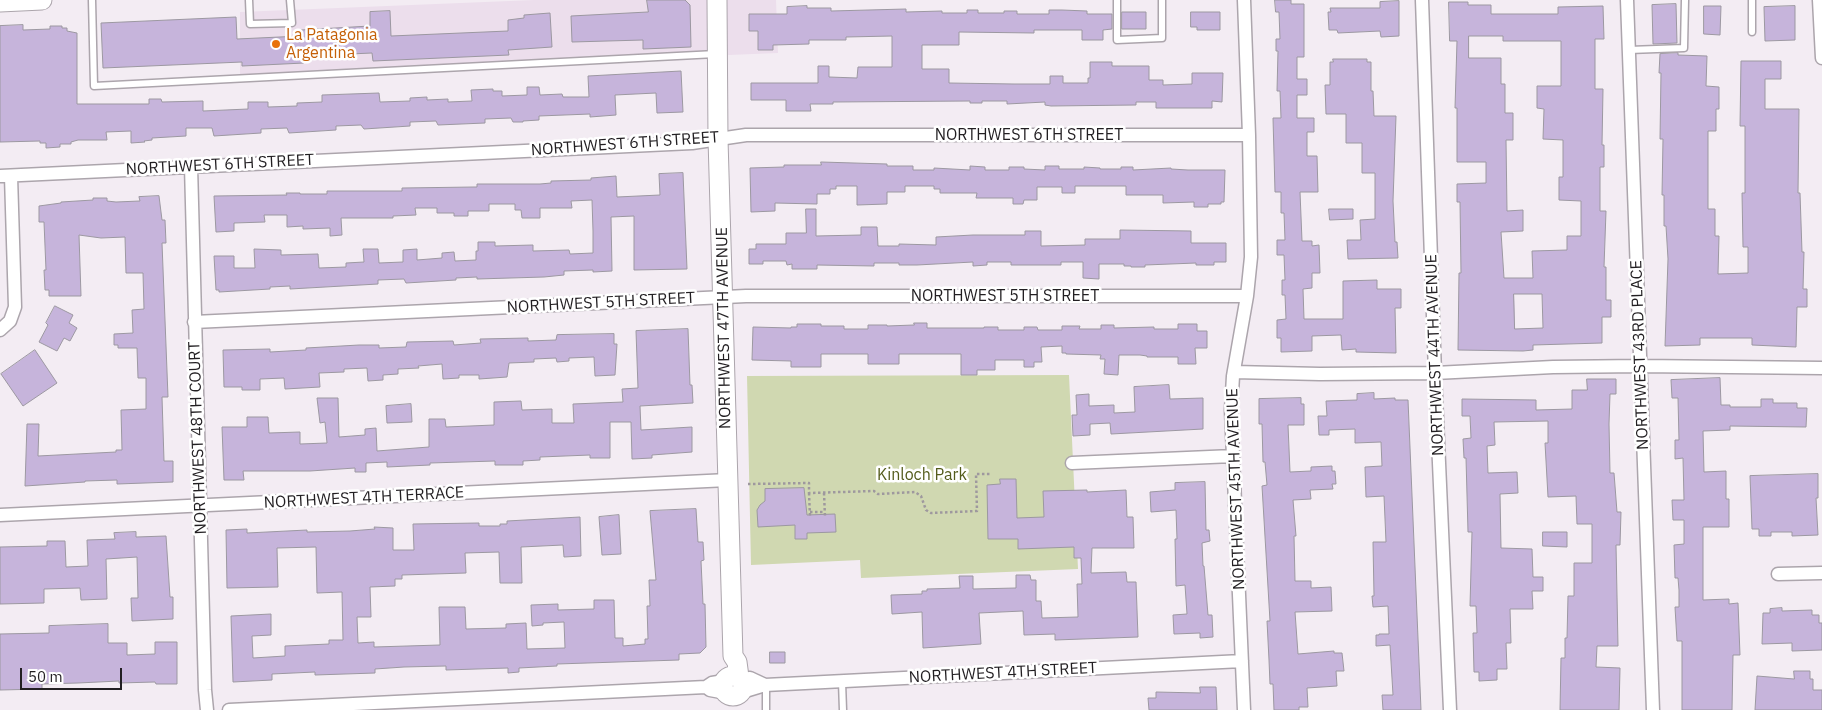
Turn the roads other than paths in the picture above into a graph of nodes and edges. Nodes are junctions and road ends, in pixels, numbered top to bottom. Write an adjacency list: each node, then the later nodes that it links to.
1 (42, 0): 14 (street)
2 (92, 0): 17 (lane)
3 (249, 0): 4 (lane)
4 (290, 0)
5 (717, 0): 17 (street, NORTHWEST 47TH AVENUE)
6 (1117, 0): 7 (lane)
7 (1162, 0)
8 (1244, 0): 19 (street, NORTHWEST 45TH AVENUE)
9 (1422, 0): 30 (street, NORTHWEST 44TH AVENUE)
10 (1628, 0): 16 (street, NORTHWEST 43RD PLACE)
11 (1685, 0): 16 (lane)
12 (1752, 0): 15 (lane)
13 (1819, 0): 18 (street)
14 (6, 1)
15 (1752, 32)
16 (1629, 50): 27 (street, NORTHWEST 43RD PLACE)
17 (717, 54): 20 (street, NORTHWEST 47TH AVENUE)
18 (1822, 58)
19 (1249, 135): 20 (street, NORTHWEST 6TH STREET); 23 (street, NORTHWEST 45TH AVENUE)
20 (718, 139): 21 (street, NORTHWEST 6TH STREET); 24 (street, NORTHWEST 47TH AVENUE)
21 (191, 166): 22 (street, NORTHWEST 6TH STREET); 25 (street, NORTHWEST 48TH COURT)
22 (6, 176): 26 (street)
23 (1247, 296): 24 (street, NORTHWEST 5TH STREET); 29 (street, NORTHWEST 45TH AVENUE)
24 (723, 297): 25 (street, NORTHWEST 5TH STREET); 33 (street, NORTHWEST 47TH AVENUE)
25 (194, 322): 34 (street, NORTHWEST 48TH COURT)
26 (5, 326)
27 (1640, 366): 28 (street); 30 (street); 48 (street, NORTHWEST 43RD PLACE)
28 (1822, 368)
29 (1234, 372): 30 (street); 31 (street, NORTHWEST 45TH AVENUE)
30 (1435, 373): 47 (street, NORTHWEST 44TH AVENUE)
31 (1233, 456): 32 (street); 38 (street, NORTHWEST 45TH AVENUE)
32 (1072, 463)
33 (728, 480): 34 (street, NORTHWEST 4TH TERRACE); 41 (street, NORTHWEST 47TH AVENUE)
34 (200, 506): 35 (street, NORTHWEST 4TH TERRACE); 42 (street, NORTHWEST 48TH COURT)
35 (0, 515)
36 (1822, 573): 37 (street)
37 (1778, 574)
38 (1242, 660): 39 (street, NORTHWEST 4TH STREET); 46 (street, NORTHWEST 45TH AVENUE)
39 (842, 682): 40 (street, NORTHWEST 4TH STREET); 45 (lane)
40 (766, 685): 41 (street, NORTHWEST 4TH STREET); 44 (lane)
41 (734, 691): 43 (street)
42 (207, 710)
43 (230, 710)
44 (766, 710)
45 (843, 710)
46 (1244, 710)
47 (1450, 710)
48 (1653, 710)

